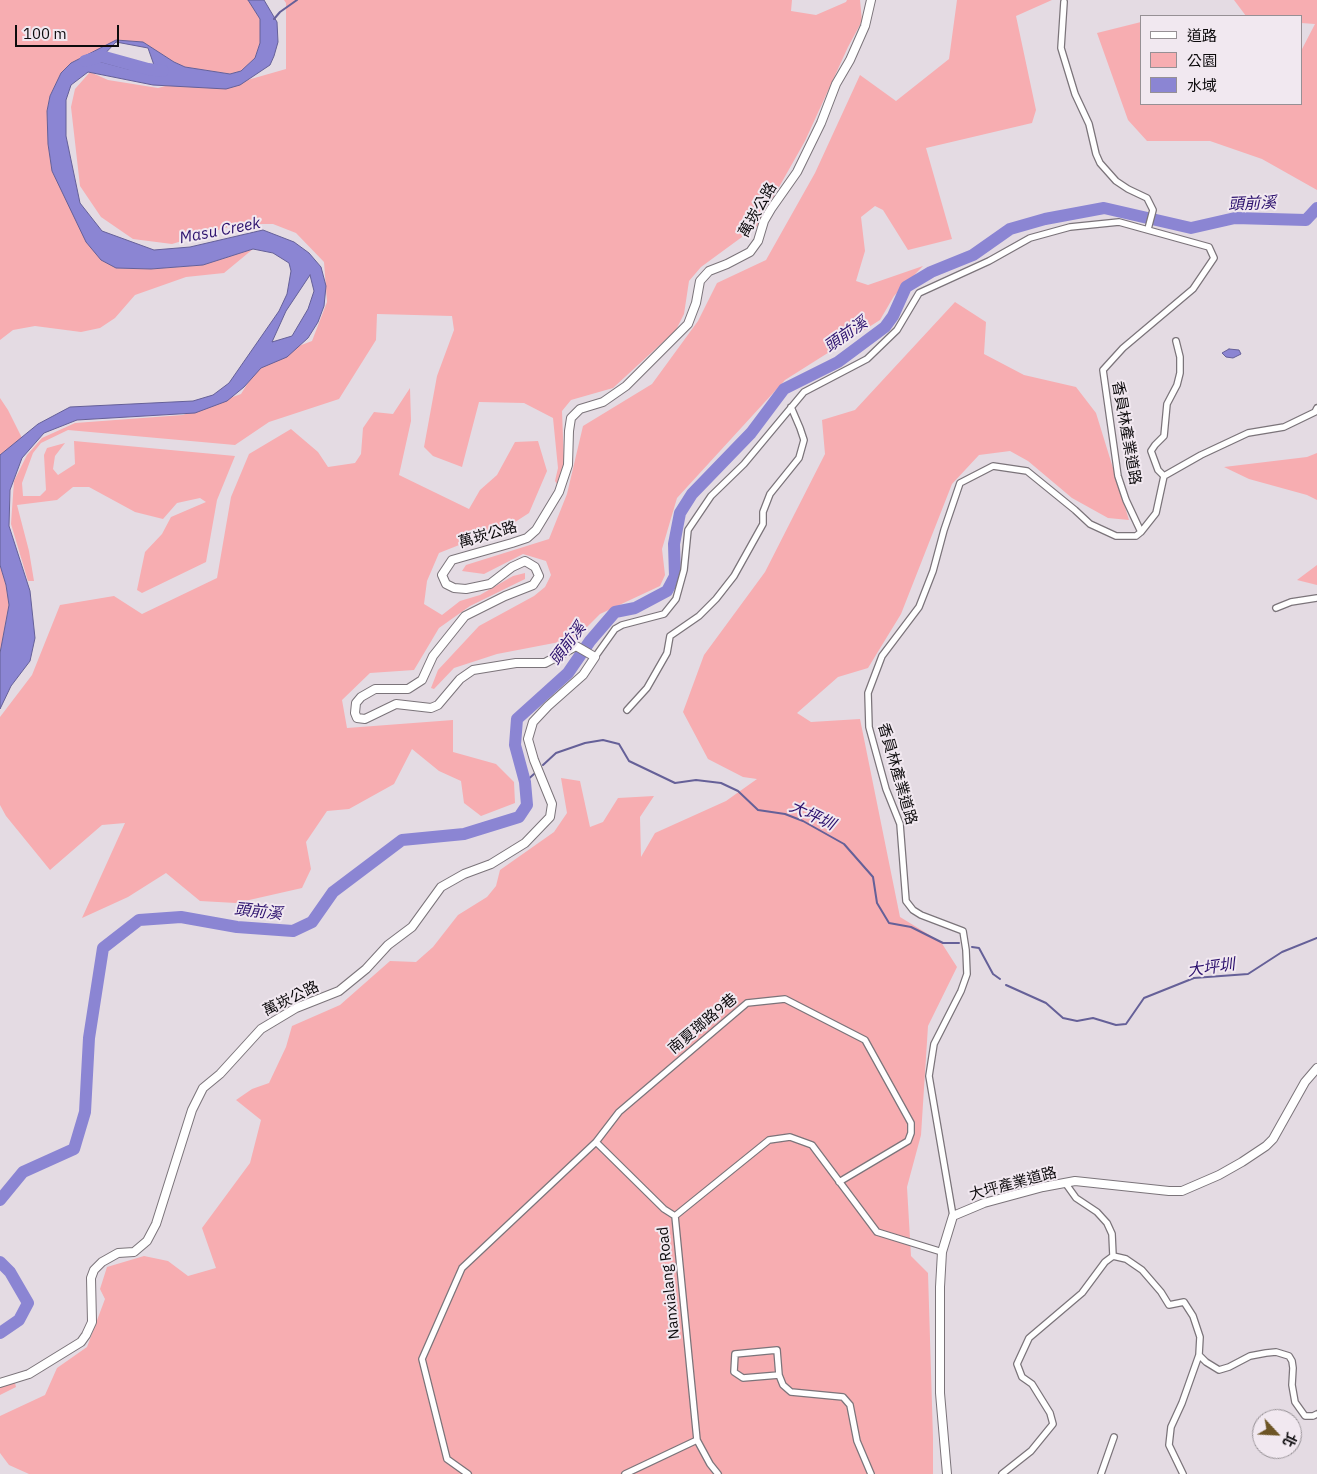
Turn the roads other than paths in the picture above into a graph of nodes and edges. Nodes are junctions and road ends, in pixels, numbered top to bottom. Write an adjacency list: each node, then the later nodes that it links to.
1 (871, 0): 11 (street, 萬崁公路)
2 (1064, 2): 3 (street)
3 (1148, 229): 5 (street, 香員林產業道路); 8 (street, 香員林產業道路)
4 (1176, 341): 7 (street)
5 (790, 407): 11 (street, 香員林產業道路); 12 (street)
6 (1317, 408): 7 (street)
7 (1164, 476): 8 (street)
8 (1141, 532): 18 (street, 香員林產業道路)
9 (1317, 598): 10 (street)
10 (1276, 608)
11 (595, 657): 23 (street, 萬崁公路)
12 (627, 710)
13 (1317, 1068): 16 (street, 大坪產業道路)
14 (596, 1142): 15 (street, 南夏瑯路9巷); 17 (street); 27 (street, 南夏瑯路9巷)
15 (839, 1182): 17 (street, Nanxialang Road); 19 (street, Nanxialang Road)
16 (1066, 1184): 18 (street, 大坪產業道路); 20 (street)
17 (675, 1216): 26 (street, Nanxialang Road)
18 (953, 1216): 19 (street, 大坪產業道路)
19 (942, 1252): 31 (street, 大坪產業道路)
20 (1113, 1256): 21 (street); 32 (street)
21 (1200, 1355): 24 (street); 34 (street)
22 (780, 1375): 22 (street); 30 (street)
23 (0, 1382)
24 (1317, 1414)
25 (1114, 1437): 33 (street)
26 (697, 1440): 28 (street); 29 (street, Nanxialang Road)
27 (468, 1474)
28 (625, 1474)
29 (718, 1474)
30 (871, 1474)
31 (947, 1474)
32 (1002, 1474)
33 (1101, 1474)
34 (1183, 1474)

